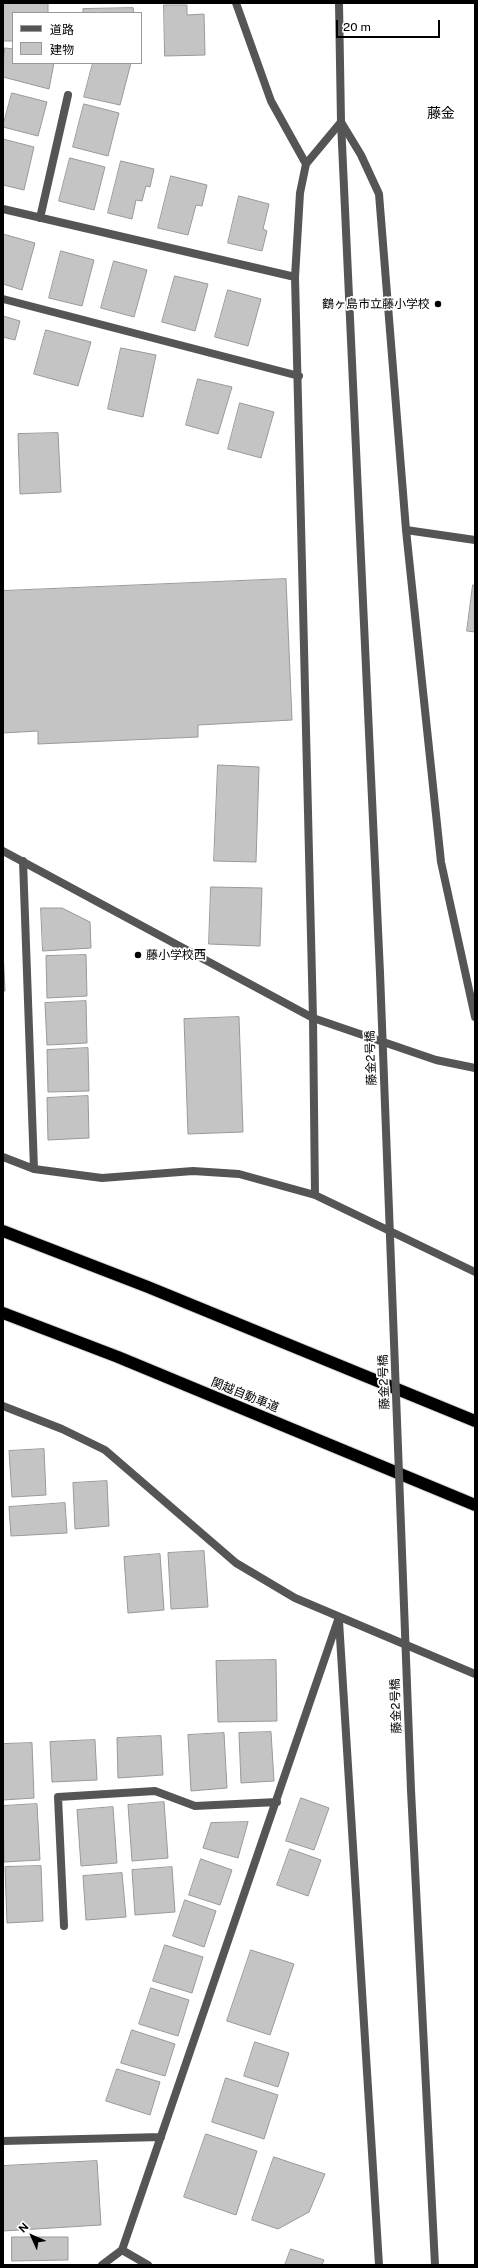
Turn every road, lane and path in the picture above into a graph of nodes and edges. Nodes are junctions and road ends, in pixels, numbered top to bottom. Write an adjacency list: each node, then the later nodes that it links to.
1 (236, 3): 5 (street)
2 (339, 3): 4 (street, 藤金2号橋)
3 (68, 95): 7 (street)
4 (341, 122): 5 (street); 11 (street); 37 (street, 藤金2号橋, bridge)
5 (306, 164): 8 (street)
6 (3, 209): 7 (street)
7 (40, 218): 8 (street)
8 (295, 278): 10 (street)
9 (3, 299): 10 (street)
10 (299, 376): 16 (street)
11 (406, 530): 12 (street); 15 (street)
12 (475, 540)
13 (3, 851): 14 (street)
14 (23, 861): 16 (street); 19 (street)
15 (475, 1017)
16 (313, 1018): 17 (street); 20 (street)
17 (475, 1068)
18 (3, 1157): 19 (street)
19 (34, 1169): 20 (street)
20 (315, 1195): 22 (street)
21 (3, 1231): 25 (highway)
22 (475, 1272)
23 (3, 1313): 26 (highway, 関越自動車道)
24 (3, 1406): 27 (street)
25 (475, 1421)
26 (475, 1505)
27 (339, 1617): 28 (street); 29 (street); 36 (street)
28 (475, 1674)
29 (277, 1802): 30 (street); 31 (street)
30 (64, 1926)
31 (161, 2137): 32 (street); 33 (street)
32 (3, 2141)
33 (122, 2250): 34 (street); 35 (street)
34 (102, 2265)
35 (148, 2265)
36 (379, 2265)
37 (435, 2265)

